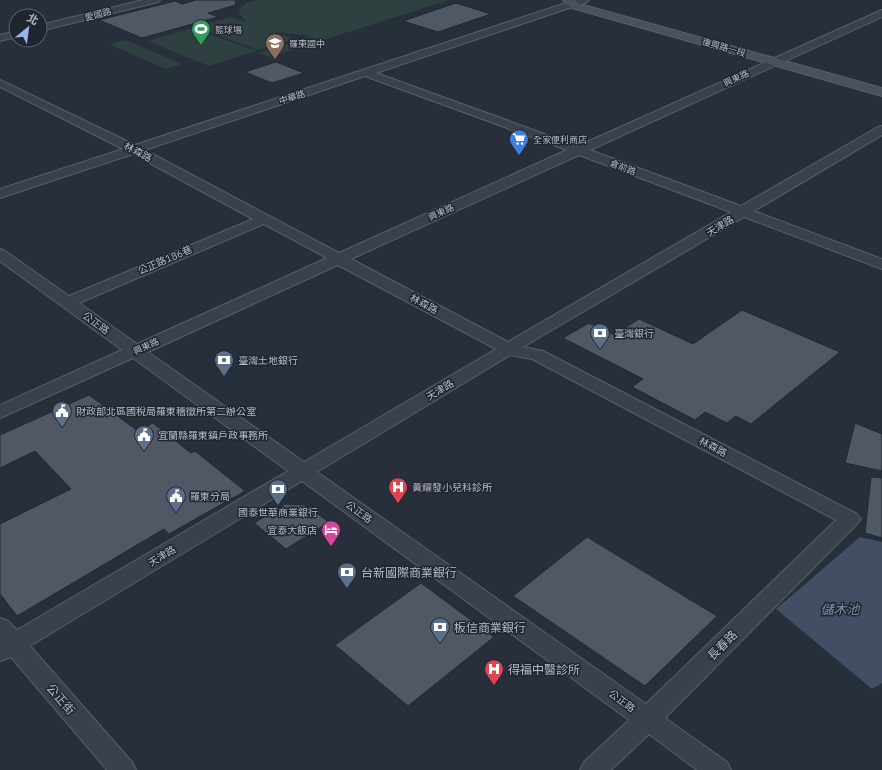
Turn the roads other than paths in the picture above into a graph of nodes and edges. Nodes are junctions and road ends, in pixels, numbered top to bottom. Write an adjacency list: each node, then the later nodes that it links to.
1 (155, 0): 4 (street, 愛國路)
2 (575, 1): 5 (main road, 復興路一段); 6 (street, 中華路)
3 (882, 13): 5 (street, 興東路)
4 (48, 26)
5 (774, 61): 8 (main road, 復興路一段); 11 (street, 興東路)
6 (364, 72): 10 (street, 中華路); 11 (street, 倉前路)
7 (0, 83): 10 (street, 林森路)
8 (882, 92)
9 (882, 130): 13 (street, 天津路)
10 (135, 150): 12 (street, 中華路); 14 (street, 林森路)
11 (578, 150): 13 (street, 倉前路); 16 (street, 興東路)
12 (0, 194)
13 (743, 212): 17 (street, 倉前路); 19 (street, 天津路)
14 (264, 219): 16 (street, 林森路); 18 (street, 公正路186巷)
15 (0, 254): 18 (street, 公正路)
16 (339, 258): 19 (street, 林森路); 20 (street, 興東路)
17 (882, 264)
18 (67, 302): 20 (street, 公正路)
19 (510, 350): 22 (street, 天津路); 23 (street, 林森路)
20 (134, 351): 21 (street, 興東路); 22 (street, 公正路)
21 (0, 412)
22 (304, 472): 24 (street, 天津路); 25 (street, 公正路)
23 (850, 519): 25 (street, 長春路)
24 (5, 641): 26 (street, 公正街)
25 (648, 720): 27 (street, 長春路); 28 (street, 公正路)
26 (123, 770)
27 (593, 770)
28 (718, 770)

